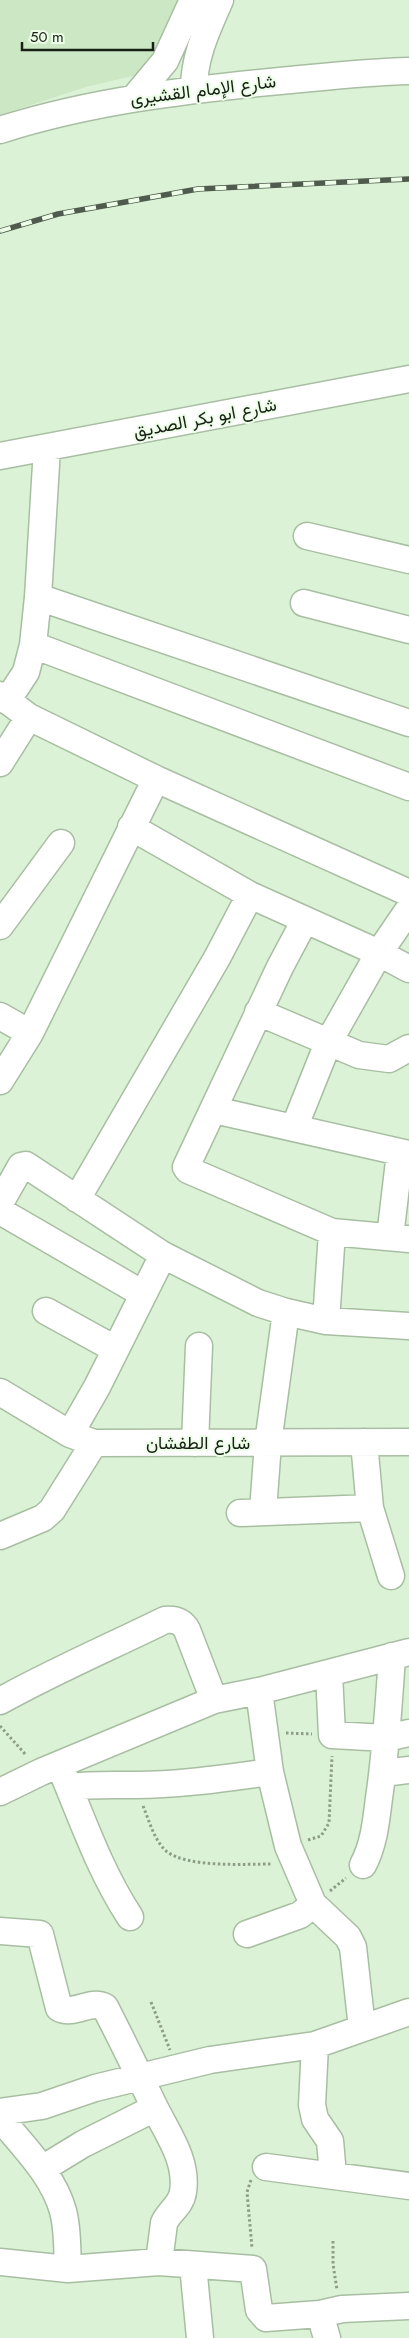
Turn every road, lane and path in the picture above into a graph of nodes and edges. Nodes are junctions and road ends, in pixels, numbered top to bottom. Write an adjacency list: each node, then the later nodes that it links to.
1 (193, 0): 5 (street)
2 (220, 0): 4 (street)
3 (409, 71): 4 (street, شارع الإمام القشيرى)
4 (194, 89): 5 (street, شارع الإمام القشيرى)
5 (135, 97): 6 (street, شارع الإمام القشيرى)
6 (0, 130)
7 (409, 380): 8 (street, شارع ابو بكر الصديق)
8 (47, 448): 9 (street, شارع ابو بكر الصديق); 12 (street)
9 (0, 456)
10 (307, 536): 11 (street)
11 (409, 560)
12 (38, 597): 15 (street); 18 (street)
13 (304, 602): 14 (street)
14 (409, 630)
15 (33, 645): 16 (street); 21 (street)
16 (4, 698): 17 (street)
17 (29, 717): 19 (street); 20 (street)
18 (409, 723)
19 (0, 763)
20 (156, 779): 22 (street); 24 (street)
21 (409, 787)
22 (130, 827): 25 (street); 33 (street)
23 (61, 843): 28 (street)
24 (409, 893)
25 (250, 895): 27 (street); 40 (street)
26 (409, 909): 29 (street)
27 (305, 920): 29 (street); 31 (street)
28 (0, 926)
29 (379, 952): 30 (street); 34 (street)
30 (409, 969)
31 (258, 1012): 34 (street); 37 (street)
32 (0, 1016): 33 (street)
33 (30, 1033): 36 (street)
34 (328, 1042): 35 (street); 38 (street)
35 (409, 1048)
36 (0, 1081)
37 (214, 1110): 38 (street); 43 (street)
38 (294, 1128): 39 (street)
39 (405, 1154): 44 (street)
40 (77, 1199): 41 (street); 45 (street)
41 (0, 1203)
42 (0, 1211): 46 (street)
43 (332, 1232): 44 (street); 49 (street)
44 (400, 1238)
45 (164, 1254): 46 (street); 48 (street)
46 (143, 1294): 52 (street)
47 (46, 1311): 52 (street)
48 (286, 1312): 49 (street); 59 (street)
49 (326, 1321): 50 (street)
50 (409, 1326)
51 (200, 1346): 58 (street)
52 (115, 1349): 54 (street)
53 (0, 1392): 54 (street, شارع الطفشان)
54 (70, 1434): 57 (street, شارع الطفشان)
55 (364, 1442): 56 (street, شارع الطفشان); 59 (street, شارع الطفشان); 60 (street)
56 (409, 1442)
57 (94, 1443): 58 (street, شارع الطفشان); 61 (street)
58 (195, 1443): 59 (street, شارع الطفشان)
59 (268, 1443): 60 (street)
60 (370, 1508): 62 (street)
61 (0, 1536)
62 (391, 1576)
63 (401, 1654): 64 (street); 71 (street)
64 (329, 1673): 65 (street); 70 (street)
65 (259, 1691): 66 (street); 69 (street)
66 (214, 1700): 67 (street); 75 (street)
67 (0, 1701)
68 (0, 1726): 75 (path)
69 (266, 1732): 70 (path); 73 (street)
70 (332, 1735): 71 (street); 78 (path)
71 (397, 1736): 74 (street)
72 (409, 1770): 74 (street)
73 (270, 1772): 76 (street); 78 (street)
74 (383, 1773): 79 (street)
75 (56, 1774): 76 (street); 77 (street); 81 (street)
76 (134, 1785): 78 (path)
77 (0, 1792)
78 (293, 1856): 80 (street)
79 (363, 1865): 80 (path)
80 (313, 1904): 83 (street); 86 (street)
81 (130, 1917)
82 (0, 1931): 89 (street)
83 (247, 1934)
84 (151, 2002): 88 (path)
85 (409, 2012): 86 (street)
86 (362, 2028): 87 (street)
87 (315, 2045): 88 (street); 95 (street)
88 (177, 2067): 89 (street)
89 (141, 2078): 90 (street); 91 (street)
90 (155, 2108): 94 (street); 99 (street)
91 (0, 2112)
92 (0, 2118): 94 (street)
93 (266, 2167): 95 (street); 102 (path)
94 (42, 2169): 101 (street)
95 (333, 2175): 96 (street)
96 (409, 2186)
97 (333, 2241): 104 (path)
98 (0, 2262): 101 (street)
99 (159, 2262): 100 (street); 101 (street)
100 (193, 2265): 102 (street); 105 (street)
101 (68, 2269)
102 (253, 2269): 104 (street)
103 (409, 2306): 104 (street)
104 (330, 2320)
105 (200, 2338)

